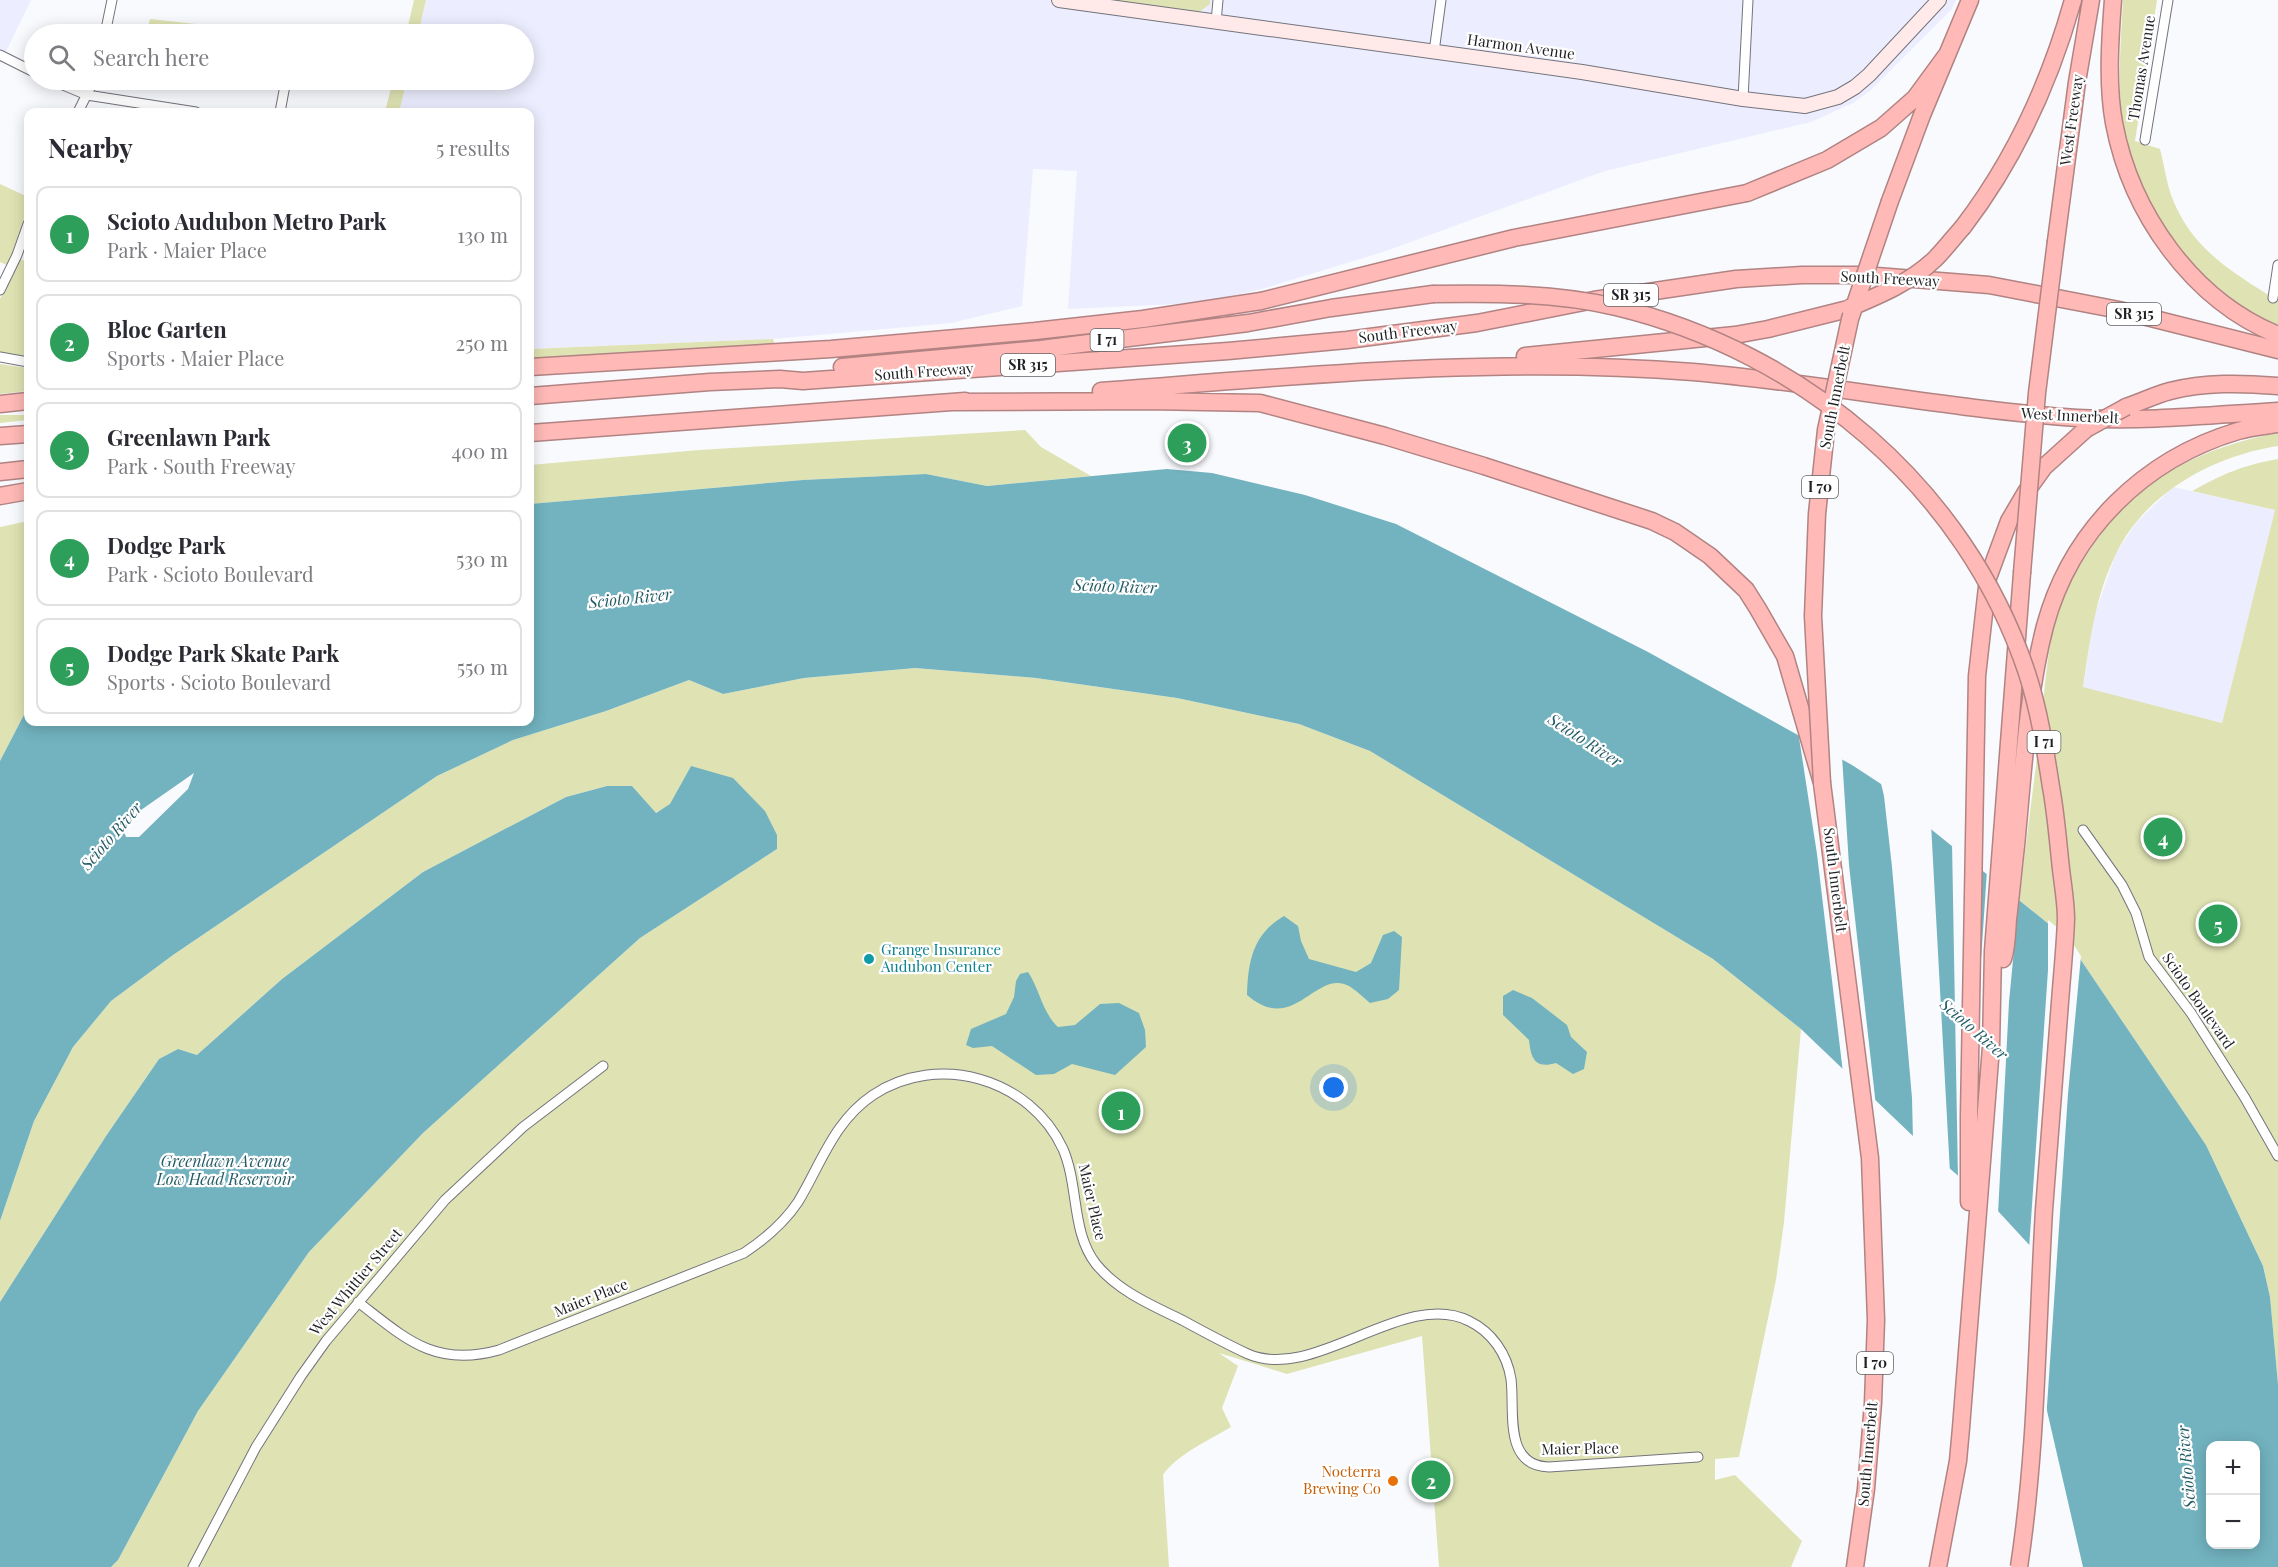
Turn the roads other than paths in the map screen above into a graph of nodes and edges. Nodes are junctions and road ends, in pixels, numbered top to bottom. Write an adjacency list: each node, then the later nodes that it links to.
1 (112, 0): 13 (street)
2 (1059, 0): 12 (main road, Harmon Avenue)
3 (1218, 0): 12 (street)
4 (1441, 0): 14 (street)
5 (1748, 0): 22 (street)
6 (1939, 0): 22 (main road, Harmon Avenue)
7 (1970, 0): 15 (highway, I 70)
8 (2073, 0): 36 (highway, bridge)
9 (2091, 0): 54 (highway, West Freeway, bridge)
10 (2113, 0): 31 (highway)
11 (2168, 0): 26 (street, Thomas Avenue)
12 (1216, 22): 14 (main road, Harmon Avenue)
13 (107, 24)
14 (1434, 52): 22 (main road, Harmon Avenue)
15 (1948, 53): 35 (highway); 52 (highway, South Innerbelt / I 70, bridge)
16 (0, 56): 17 (street)
17 (24, 67)
18 (77, 90): 21 (street)
19 (89, 90): 21 (street)
20 (284, 90): 25 (street)
21 (87, 94): 23 (street); 24 (street)
22 (1743, 99)
23 (80, 108)
24 (172, 108)
25 (281, 108)
26 (2145, 140)
27 (24, 235): 29 (street)
28 (2278, 265): 30 (street)
29 (0, 290)
30 (2273, 298)
31 (2278, 335)
32 (2278, 350): 37 (highway, South Freeway / SR 315)
33 (0, 357): 34 (street)
34 (24, 361)
35 (534, 367)
36 (1414, 370): 41 (highway, SR 315); 43 (highway, West Innerbelt / SR 315)
37 (780, 379): 39 (highway, South Freeway / I 71); 63 (highway, I 71, bridge)
38 (2278, 386): 57 (highway, bridge)
39 (534, 396)
40 (24, 401): 42 (highway)
41 (954, 402): 45 (highway); 52 (highway, bridge)
42 (0, 404)
43 (2278, 411)
44 (2278, 424): 54 (highway)
45 (534, 433)
46 (24, 434): 47 (highway)
47 (0, 436)
48 (24, 470): 49 (highway)
49 (0, 472)
50 (24, 492): 51 (highway)
51 (0, 496)
52 (1822, 783): 61 (highway, South Innerbelt / I 70)
53 (2084, 830): 56 (street, Scioto Boulevard)
54 (1994, 986): 57 (highway)
55 (603, 1066): 58 (street, West Whittier Street)
56 (2278, 1156)
57 (1972, 1291): 62 (highway)
58 (358, 1302): 59 (street, Maier Place); 60 (street, West Whittier Street)
59 (1698, 1457)
60 (194, 1567)
61 (1855, 1567)
62 (1938, 1567)
63 (2019, 1567)

